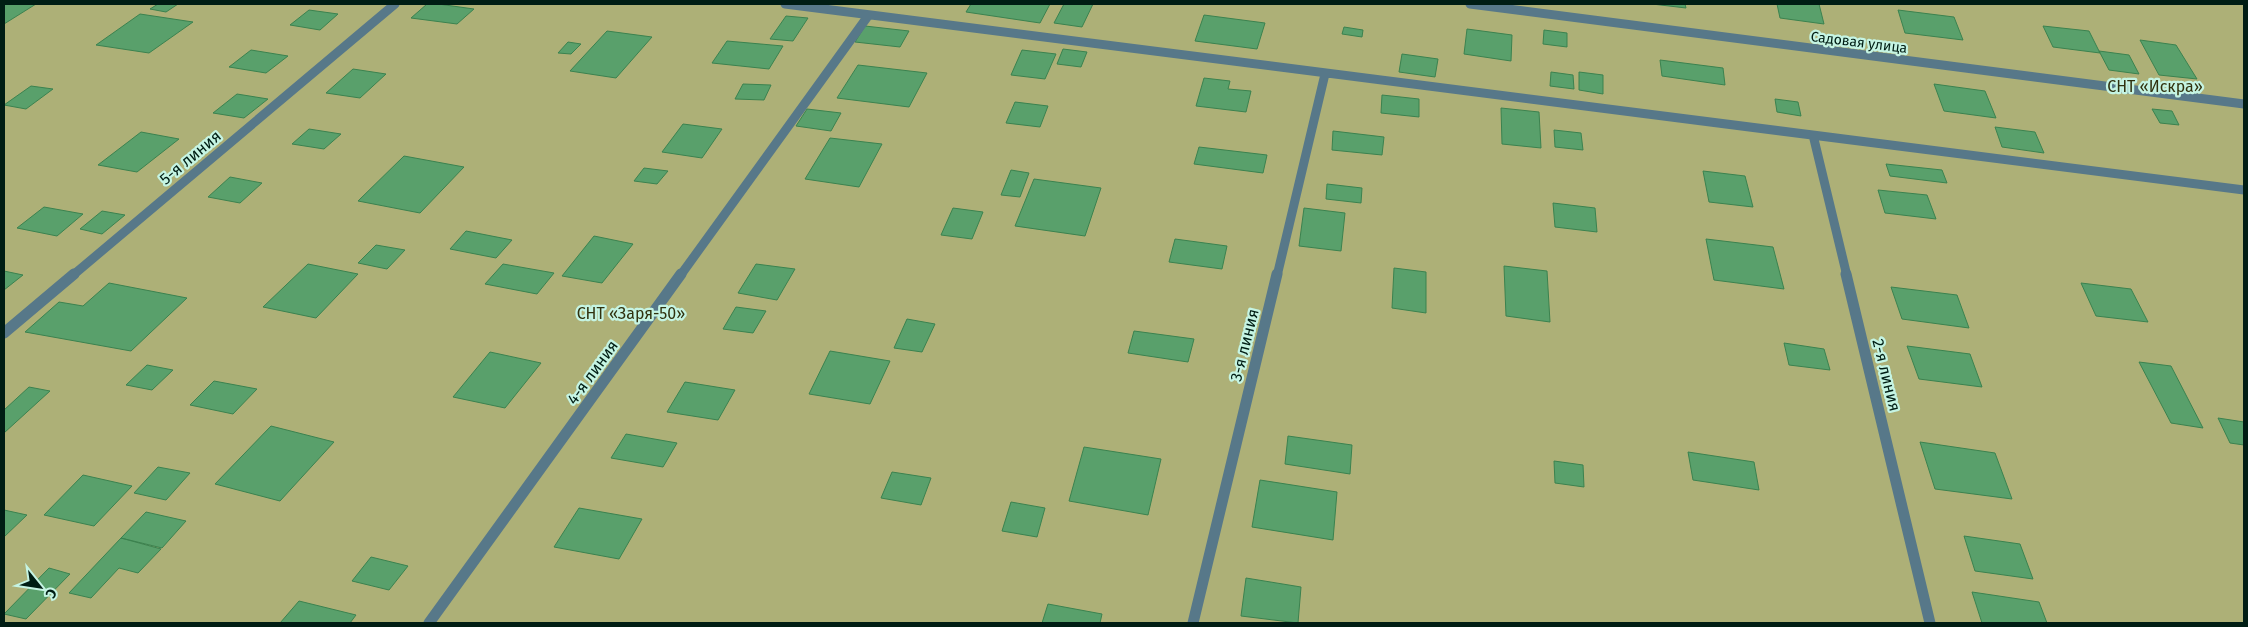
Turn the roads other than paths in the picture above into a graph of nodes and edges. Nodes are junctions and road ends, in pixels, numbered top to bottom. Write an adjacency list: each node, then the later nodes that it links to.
1 (395, 4): 9 (street, 5-я линия)
2 (784, 4): 4 (street)
3 (1470, 4): 6 (street, Садовая улица)
4 (868, 16): 5 (street); 10 (street, 4-я линия)
5 (1325, 74): 7 (street); 11 (street, 3-я линия)
6 (2244, 104)
7 (1813, 134): 8 (street); 12 (street, 2-я линия)
8 (2244, 190)
9 (4, 333)
10 (429, 623)
11 (1193, 623)
12 (1930, 623)

